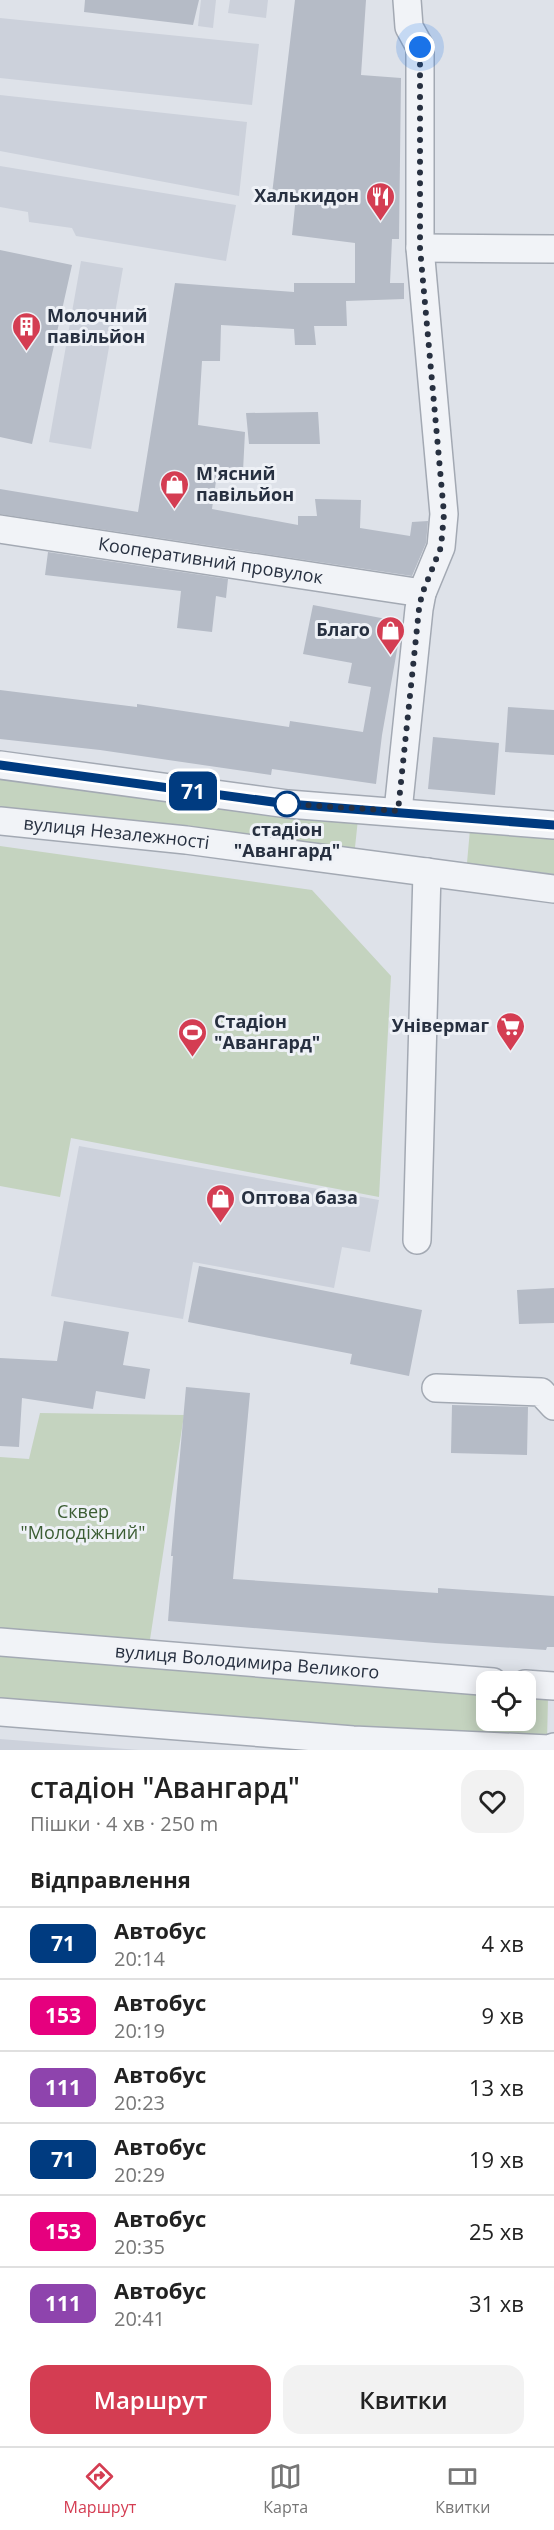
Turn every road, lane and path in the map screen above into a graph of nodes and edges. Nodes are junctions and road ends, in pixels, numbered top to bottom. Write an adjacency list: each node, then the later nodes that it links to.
1 (407, 0): 2 (street)
2 (420, 248): 3 (street); 5 (street)
3 (554, 249)
4 (0, 529): 5 (street, Кооперативний провулок)
5 (422, 594): 7 (street)
6 (0, 765): 7 (street)
7 (398, 811): 9 (street)
8 (0, 821): 10 (street, вулиця Незалежності)
9 (554, 825)
10 (427, 872): 11 (street, вулиця Незалежності); 12 (street)
11 (554, 889)
12 (417, 1240)
13 (436, 1388): 14 (street)
14 (554, 1406)
15 (0, 1642): 16 (street, вулиця Володимира Великого)
16 (476, 1681)
17 (536, 1685): 18 (street)
18 (554, 1686)
19 (0, 1712): 20 (street)
20 (404, 1746): 21 (street)
21 (554, 1747)

